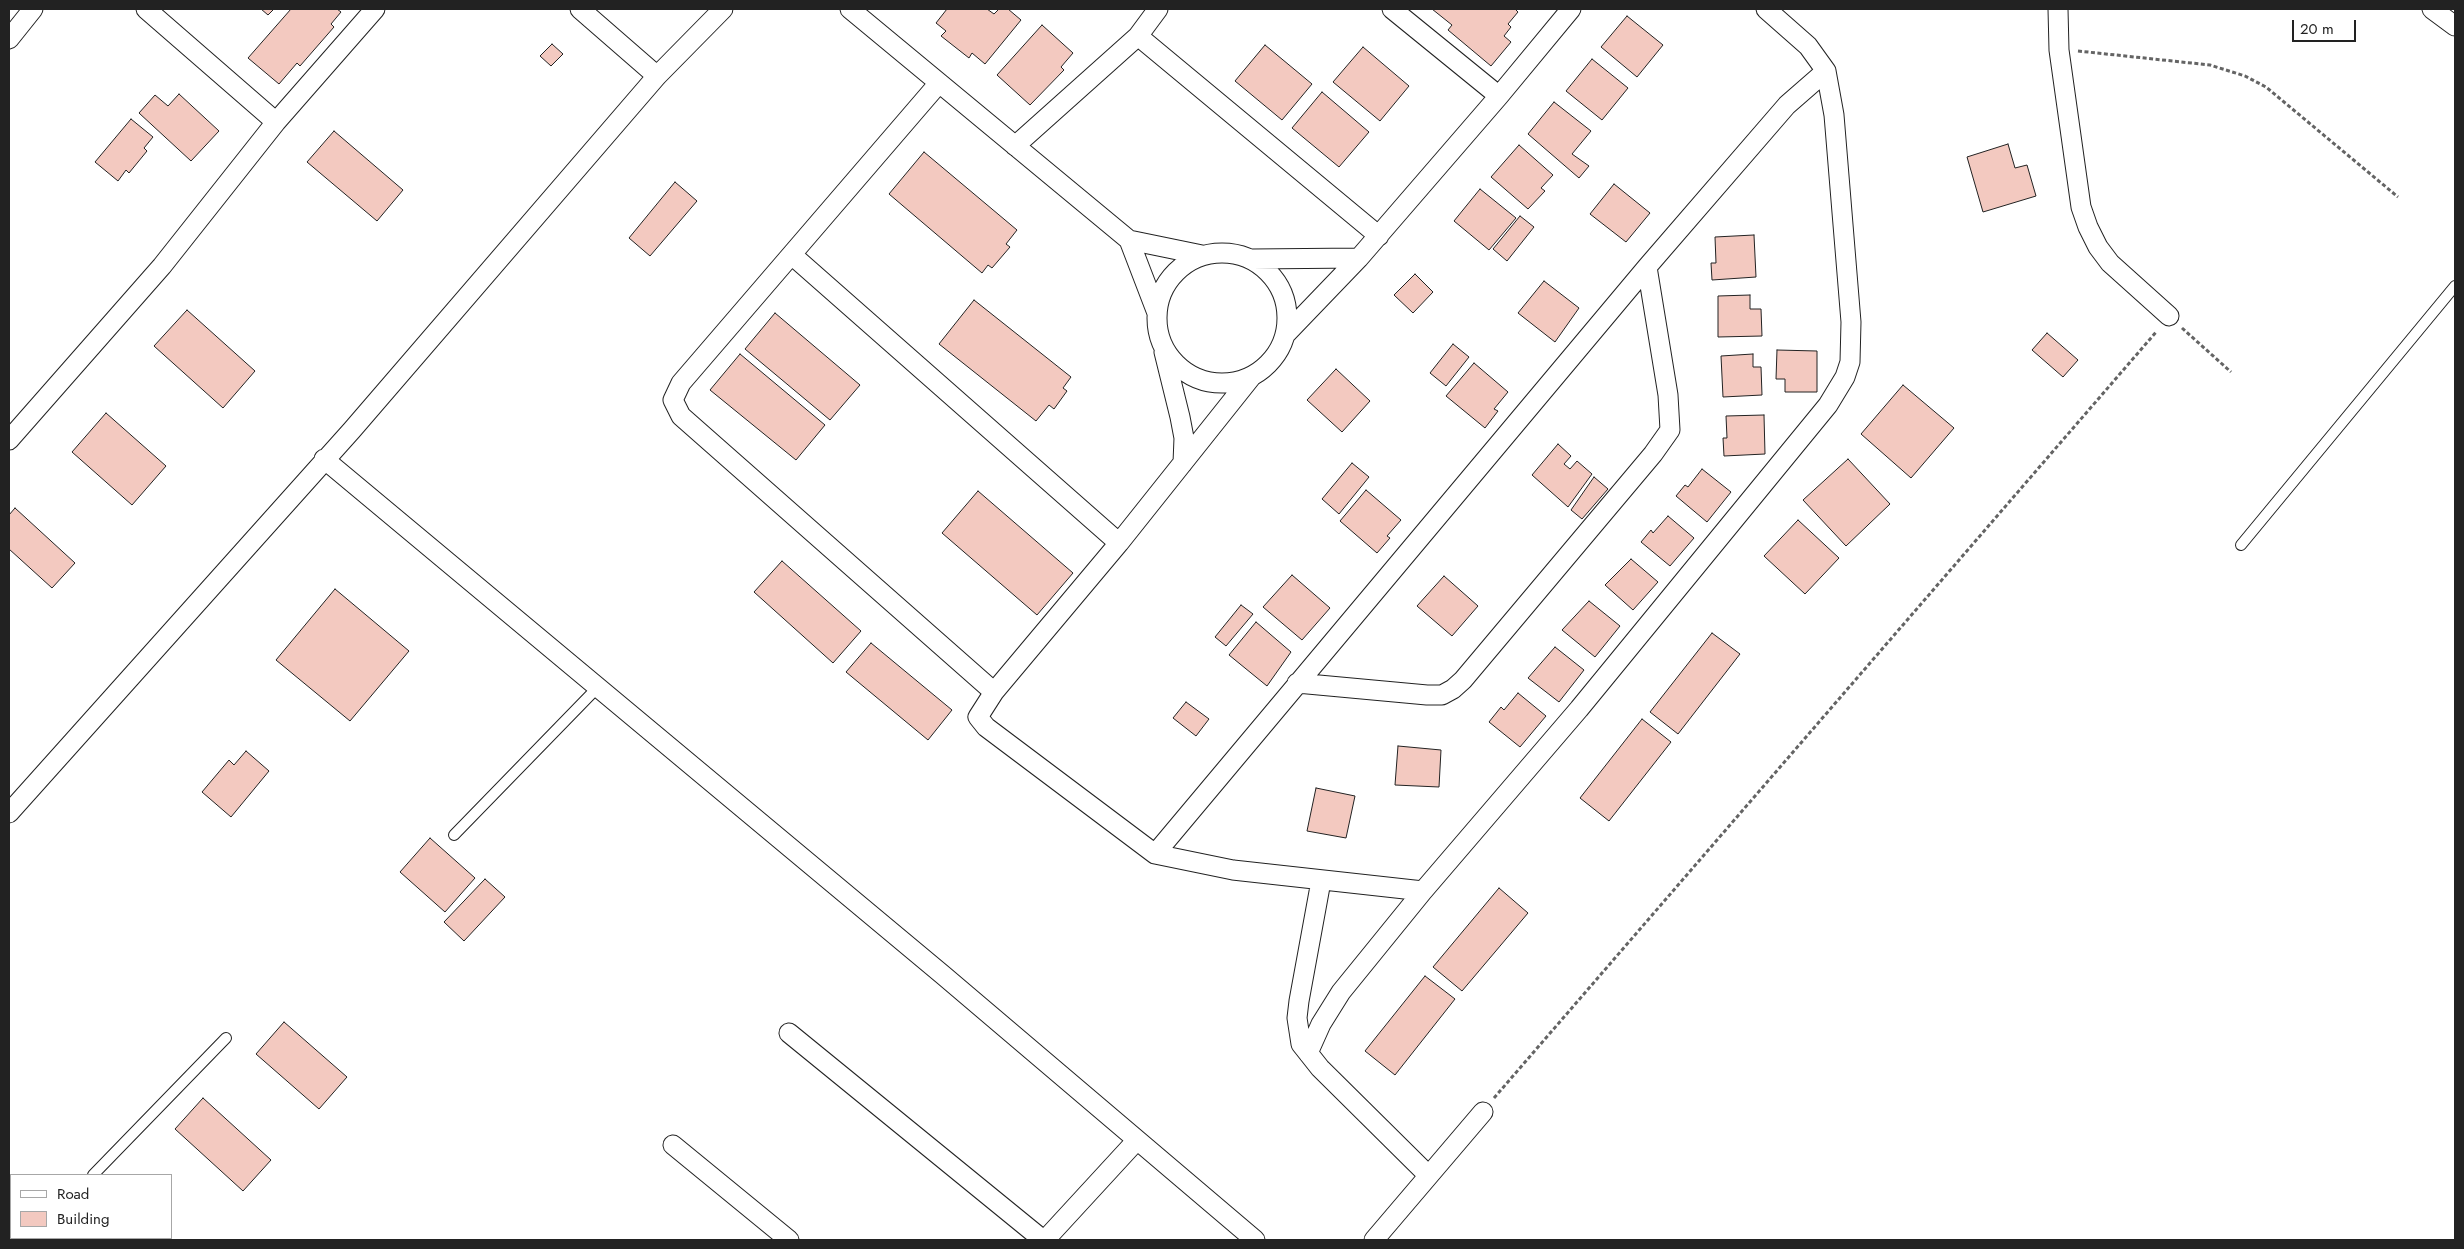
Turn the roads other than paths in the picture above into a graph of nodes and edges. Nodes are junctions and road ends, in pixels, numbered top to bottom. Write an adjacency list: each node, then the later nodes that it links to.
1 (33, 9): 15 (street)
2 (146, 9): 20 (street)
3 (376, 9): 20 (street)
4 (580, 9): 17 (street)
5 (723, 9): 17 (street)
6 (850, 9): 18 (street)
7 (1158, 9): 14 (street)
8 (1392, 9): 19 (street)
9 (1570, 9): 19 (street)
10 (1766, 9): 16 (street)
11 (2058, 9): 31 (street)
12 (2432, 9): 13 (street)
13 (2455, 26)
14 (1138, 36): 21 (street); 22 (street)
15 (9, 39)
16 (1826, 71): 28 (street); 47 (street)
17 (657, 76): 36 (street)
18 (939, 83): 21 (street); 24 (street)
19 (1500, 96): 22 (street)
20 (276, 122): 35 (street)
21 (1015, 146): 23 (street)
22 (1379, 236): 26 (street)
23 (1129, 240): 25 (street); 30 (street)
24 (792, 255): 38 (street); 42 (street)
25 (1202, 255): 27 (street); 30 (street)
26 (1359, 258): 27 (street); 32 (street)
27 (1252, 259): 32 (street)
28 (1647, 267): 40 (street); 40 (street)
29 (2455, 286): 39 (lane)
30 (1157, 312): 33 (street)
31 (2169, 316)
32 (1285, 335): 34 (street)
33 (1163, 347): 34 (street); 37 (street)
34 (1252, 376): 37 (street)
35 (9, 440)
36 (324, 458): 41 (street); 43 (street)
37 (1183, 463): 38 (street)
38 (1119, 543): 42 (street)
39 (2241, 545)
40 (1297, 682): 45 (street)
41 (598, 687): 44 (lane); 52 (street)
42 (994, 692): 45 (street)
43 (9, 813)
44 (454, 835)
45 (1155, 854): 46 (street)
46 (1321, 881): 47 (street); 50 (street)
47 (1423, 891): 50 (street)
48 (789, 1033): 57 (street)
49 (226, 1038): 54 (lane)
50 (1308, 1053): 55 (street)
51 (1483, 1112): 55 (street)
52 (1137, 1140): 57 (street); 58 (street)
53 (674, 1145): 56 (street)
54 (94, 1174)
55 (1428, 1175): 59 (street)
56 (789, 1240)
57 (1044, 1240)
58 (1255, 1240)
59 (1374, 1240)

